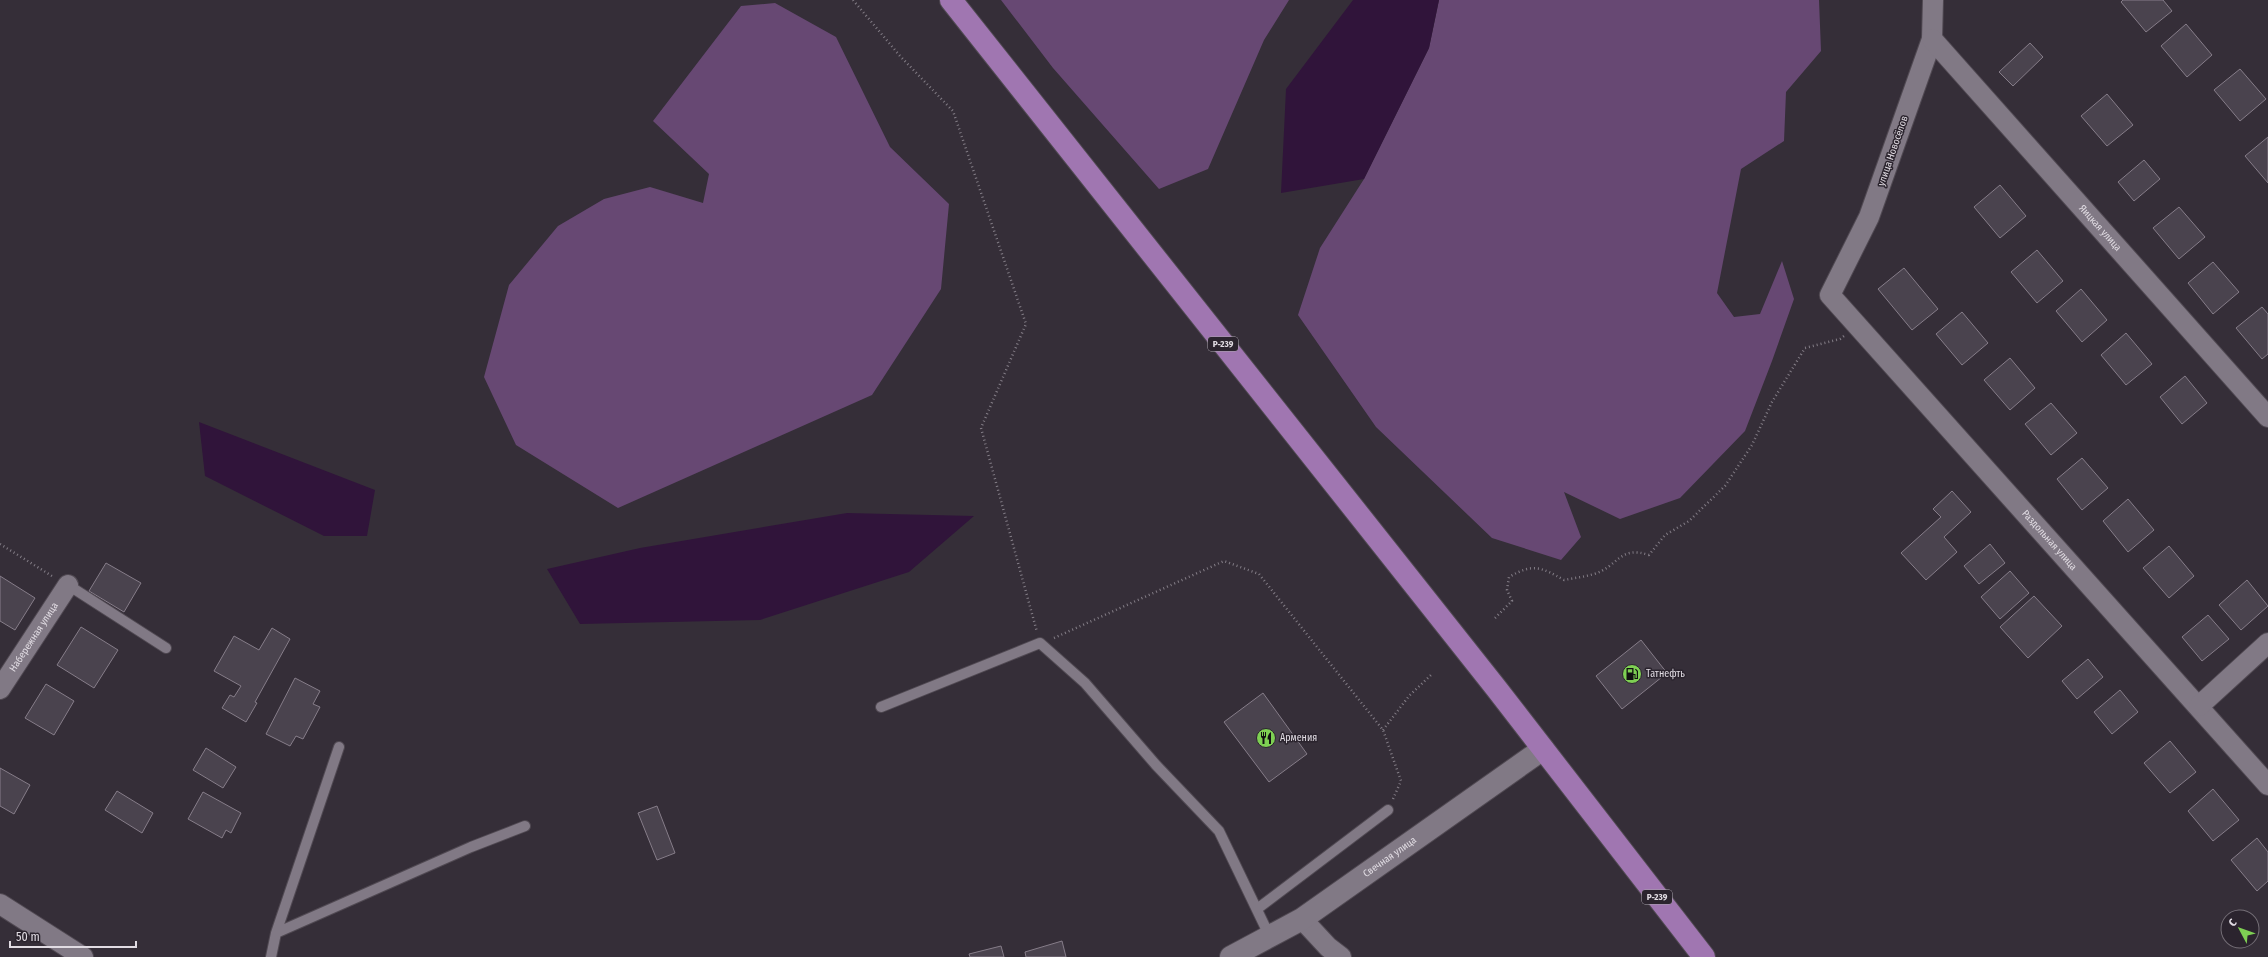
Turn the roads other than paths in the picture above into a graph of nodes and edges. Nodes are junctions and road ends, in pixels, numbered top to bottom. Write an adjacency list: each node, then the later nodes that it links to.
1 (951, 0): 13 (highway, Р-239)
2 (1934, 0): 3 (street, улица Новосёлов)
3 (1932, 39): 4 (street, улица Новосёлов); 5 (street, Яицкая улица)
4 (1830, 295): 10 (street, Раздольная улица)
5 (2268, 417)
6 (68, 585): 8 (lane); 9 (street, Набережная улица)
7 (2268, 643): 10 (street)
8 (166, 648)
9 (0, 689)
10 (2199, 706): 14 (street, Раздольная улица)
11 (881, 707): 18 (lane)
12 (339, 747): 20 (lane)
13 (1543, 749): 19 (street, Свечная улица); 26 (highway, Р-239)
14 (2268, 785)
15 (1388, 810): 18 (lane)
16 (525, 826): 20 (lane)
17 (0, 904): 22 (street)
18 (1257, 909): 21 (lane)
19 (1302, 919): 21 (street, Свечная улица); 25 (street)
20 (276, 933): 23 (lane)
21 (1270, 937): 24 (street, Свечная улица)
22 (83, 957)
23 (271, 957)
24 (1231, 957)
25 (1341, 957)
26 (1704, 957)

